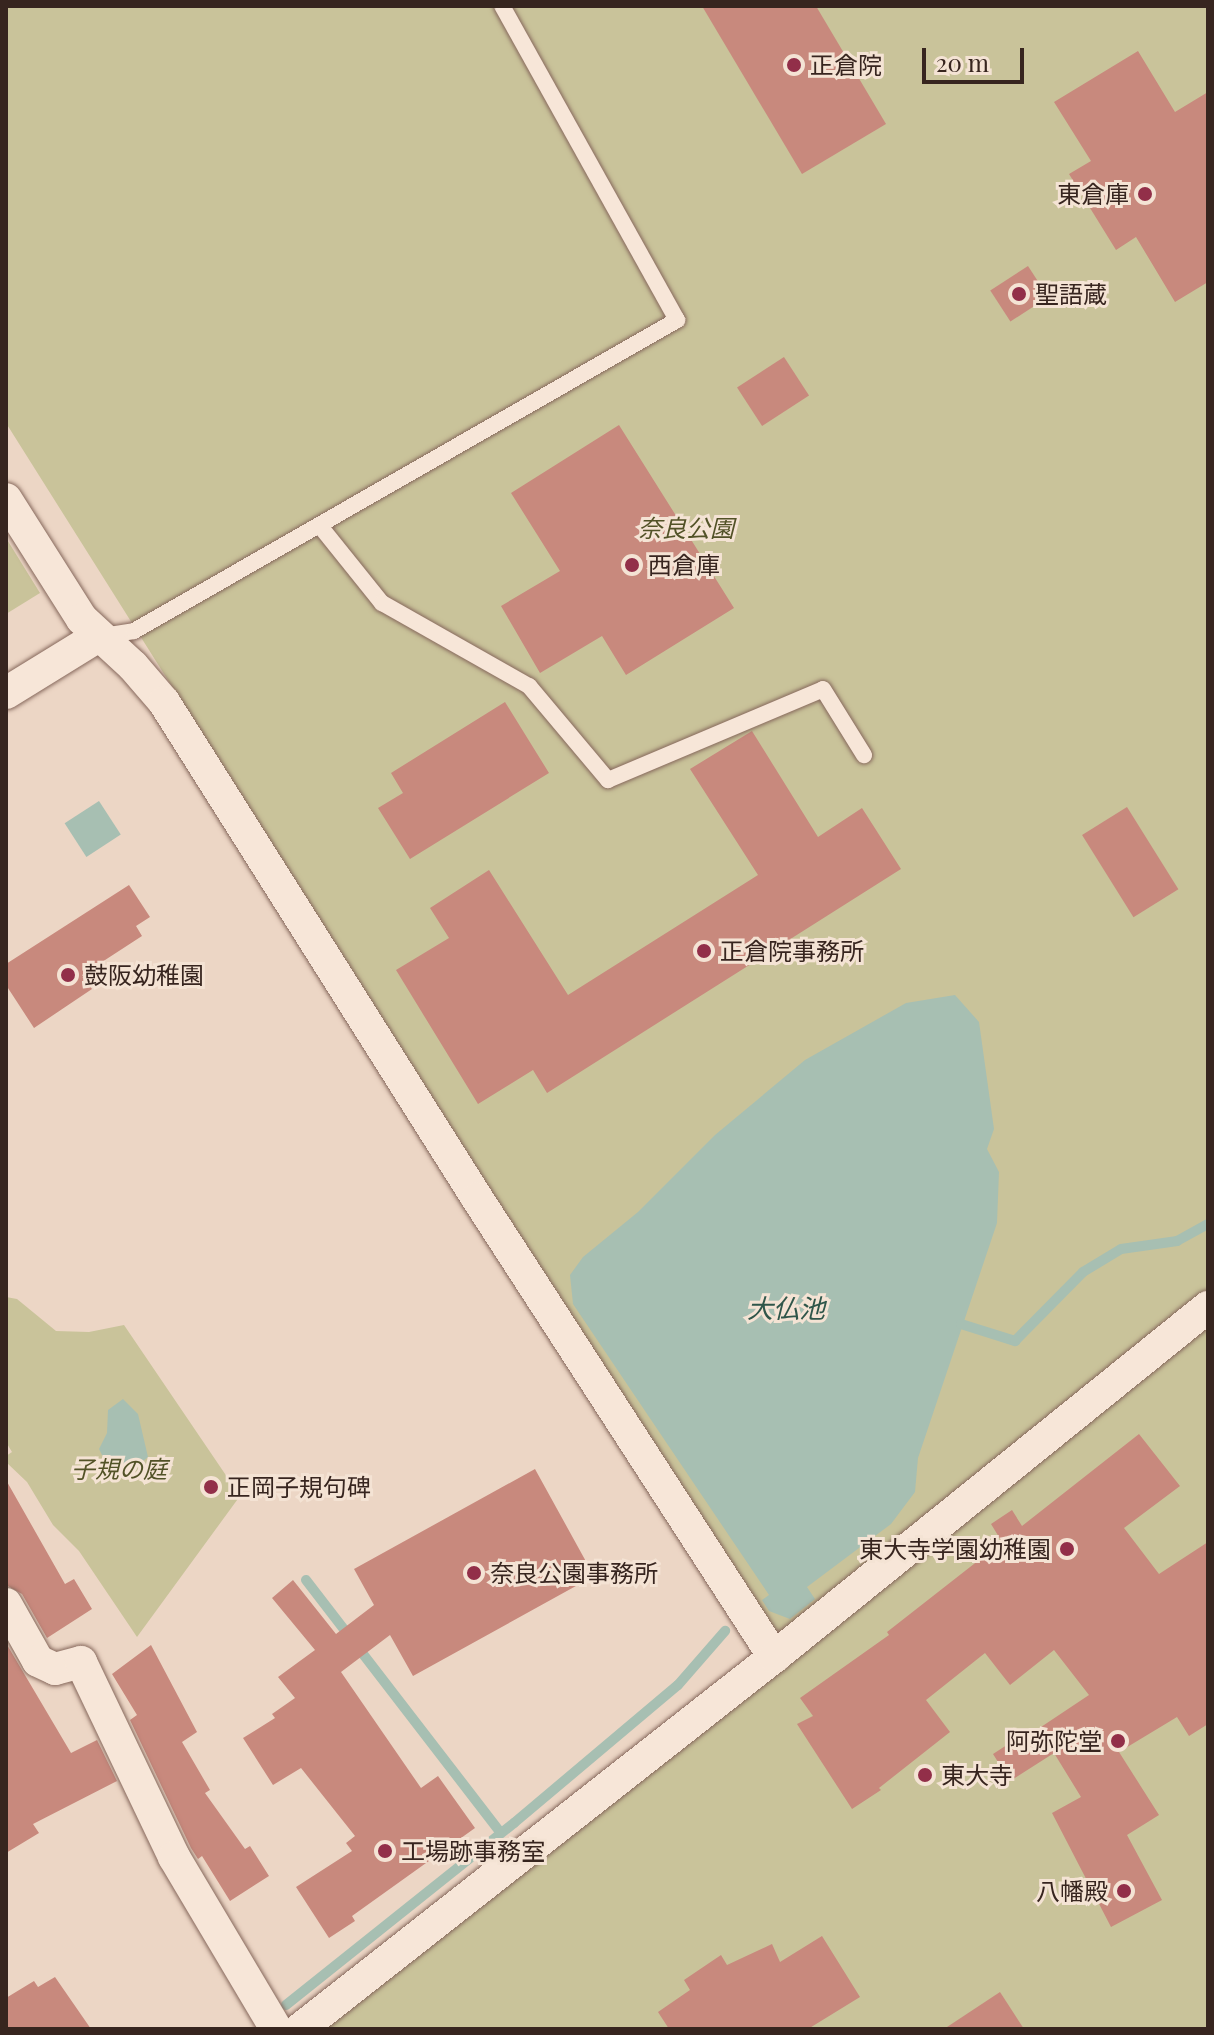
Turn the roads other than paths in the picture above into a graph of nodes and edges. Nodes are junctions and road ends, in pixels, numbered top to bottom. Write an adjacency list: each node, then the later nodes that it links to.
1 (502, 6): 3 (lane)
2 (6, 499): 4 (street)
3 (320, 526): 4 (lane); 6 (lane)
4 (97, 637): 5 (street); 9 (street)
5 (6, 693)
6 (864, 755)
7 (1208, 1307): 9 (street)
8 (6, 1604): 10 (street)
9 (774, 1657): 11 (street)
10 (276, 2029)
11 (300, 2029)

